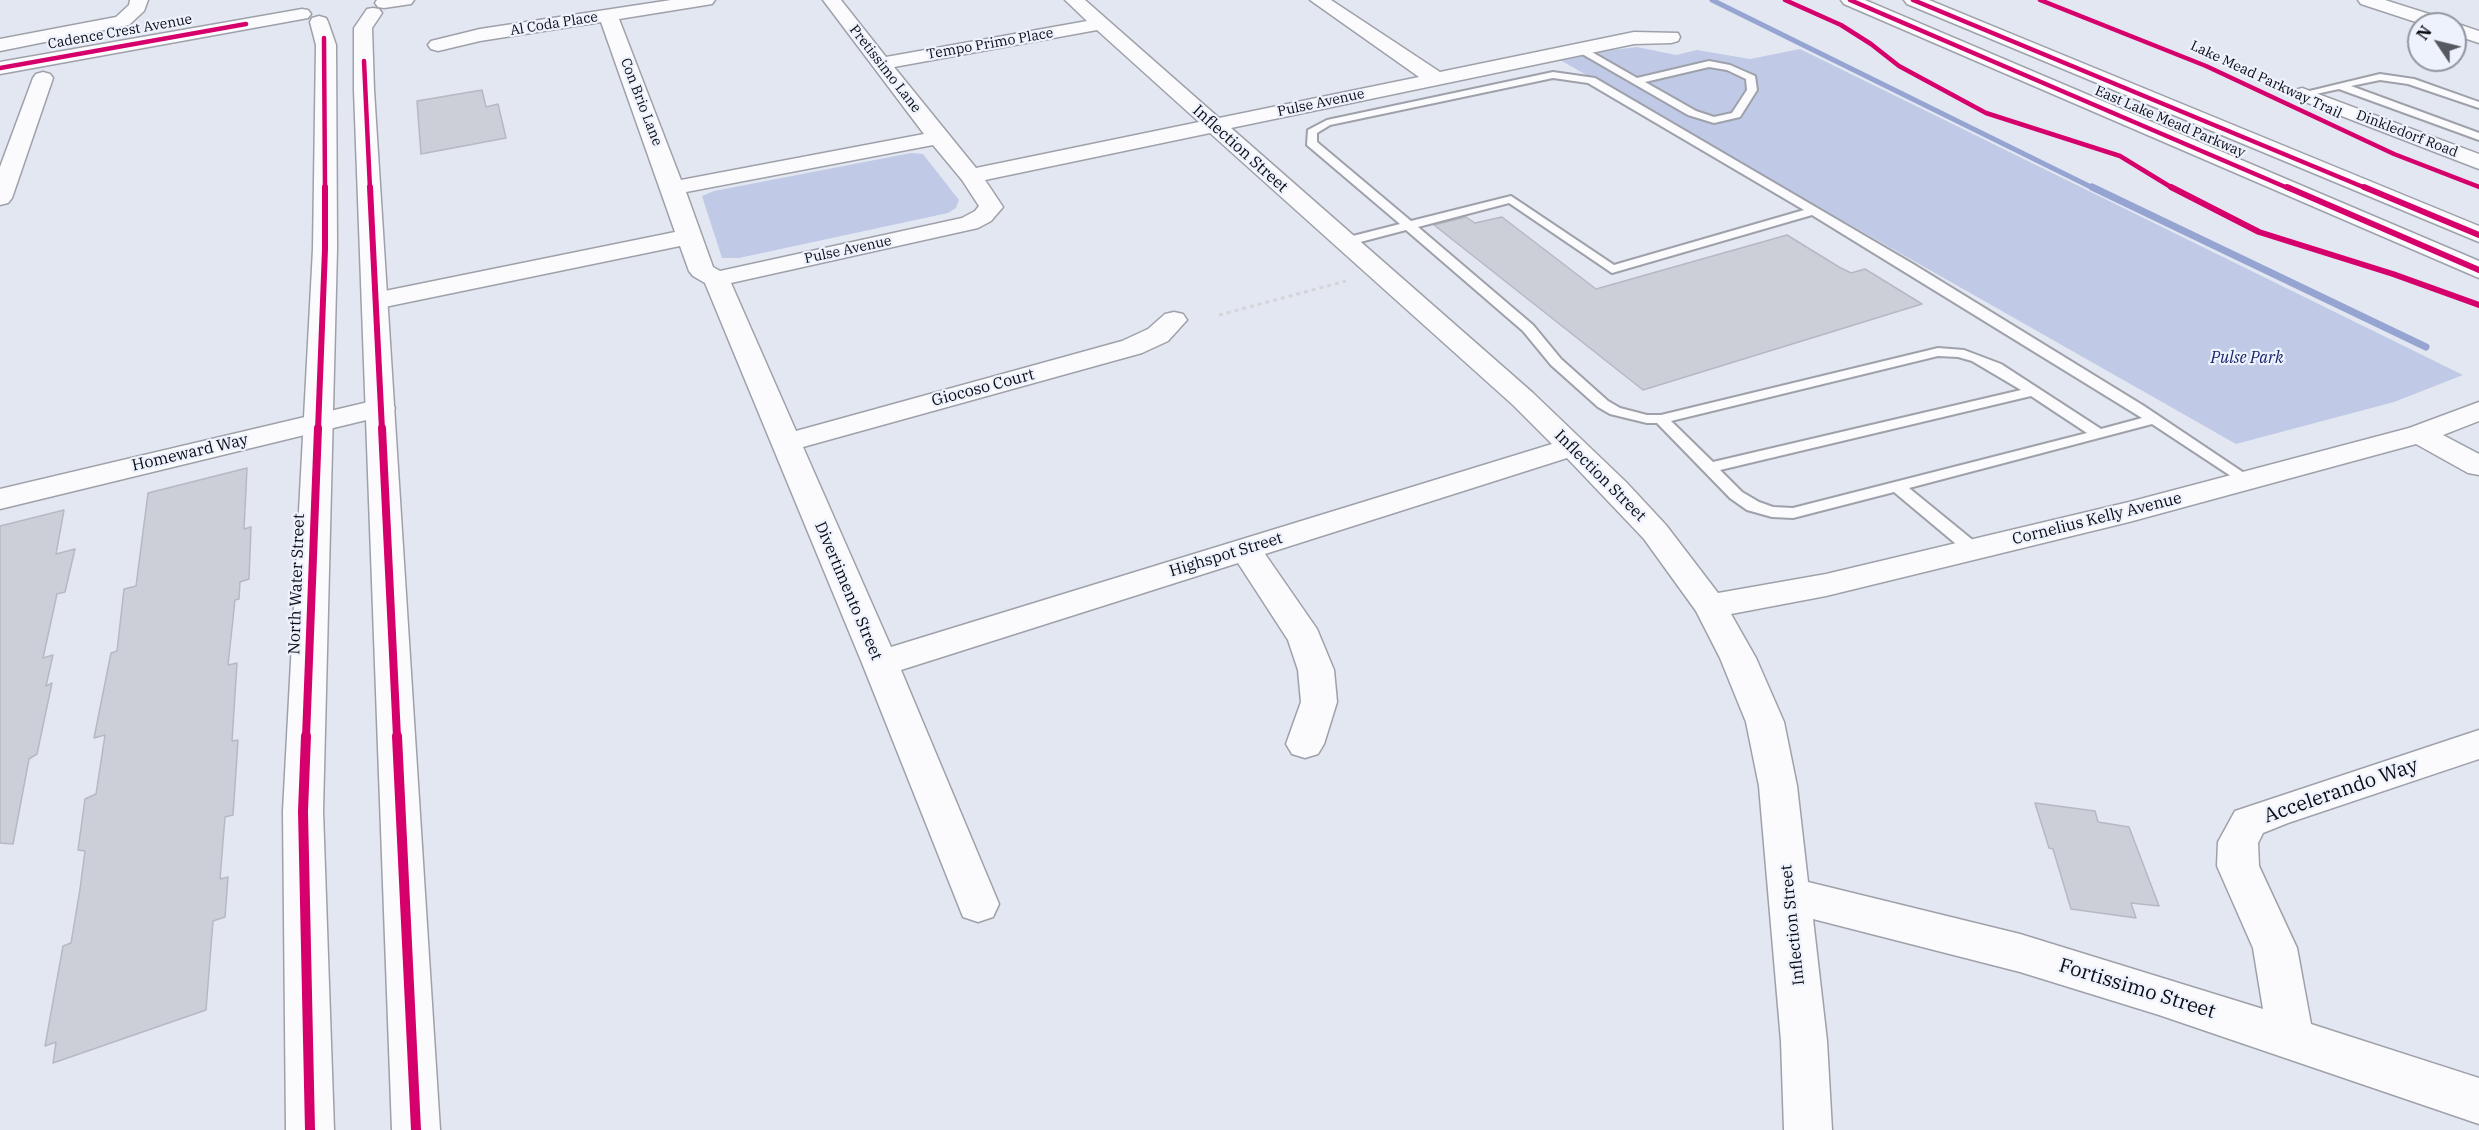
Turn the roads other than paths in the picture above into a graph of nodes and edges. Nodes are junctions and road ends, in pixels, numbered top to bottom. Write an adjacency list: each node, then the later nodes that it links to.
1 (139, 0): 16 (street)
2 (405, 0): 10 (street)
3 (706, 0): 13 (street, Al Coda Place)
4 (832, 0): 19 (street, Pretissimo Lane)
5 (1074, 0): 14 (street, Inflection Street)
6 (1319, 0): 22 (street)
7 (1850, 0): 35 (street, East Lake Mead Parkway)
8 (1913, 0): 39 (street, East Lake Mead Parkway)
9 (2367, 0): 11 (street)
10 (380, 5): 12 (street, Cadence Crest Avenue); 45 (street)
11 (2407, 13)
12 (312, 14): 20 (street, Cadence Crest Avenue); 52 (street, North Water Street)
13 (608, 15): 17 (street, Al Coda Place); 34 (street, Con Brio Lane)
14 (1100, 24): 19 (street, Tempo Primo Place); 29 (street, Inflection Street)
15 (1671, 37): 18 (street, Pulse Avenue)
16 (0, 45)
17 (438, 45)
18 (1580, 49): 22 (street, Pulse Avenue); 23 (lane)
19 (881, 64): 31 (street, Pretissimo Lane)
20 (0, 68)
21 (43, 78): 36 (street)
22 (1436, 79): 26 (street, Pulse Avenue)
23 (1636, 81): 23 (lane)
24 (2340, 86): 25 (lane); 27 (lane); 30 (lane)
25 (2302, 94): 32 (street, Dinkledorf Road)
26 (1361, 95): 28 (lane); 29 (street, Pulse Avenue)
27 (2479, 105)
28 (1381, 111): 37 (lane); 38 (lane)
29 (1214, 126): 33 (street, Pulse Avenue); 41 (street, Inflection Street)
30 (2479, 137)
31 (938, 138): 33 (street, Pulse Avenue); 34 (street)
32 (2479, 162)
33 (971, 176): 44 (street, Pulse Avenue)
34 (673, 188): 40 (street)
35 (2297, 191): 42 (street); 43 (street, East Lake Mead Parkway)
36 (0, 198)
37 (1813, 211): 38 (lane); 51 (lane)
38 (1409, 225): 41 (lane); 50 (lane)
39 (2479, 235)
40 (689, 237): 44 (street); 45 (street)
41 (1345, 242): 56 (street, Inflection Street)
42 (2479, 252)
43 (2479, 270)
44 (716, 279): 55 (street, Divertimento Street)
45 (375, 301): 48 (street)
46 (1174, 320): 55 (street, Giocoso Court)
47 (2034, 391): 50 (lane); 53 (lane); 58 (lane)
48 (381, 408): 52 (street, Homeward Way); 73 (street)
49 (2479, 411): 54 (street, Cornelius Kelly Avenue)
50 (1660, 419): 58 (lane)
51 (2154, 420): 53 (lane); 59 (lane)
52 (316, 423): 61 (street, Homeward Way); 72 (street, North Water Street)
53 (2098, 434): 60 (lane)
54 (2419, 435): 57 (street); 59 (street, Cornelius Kelly Avenue)
55 (785, 443): 65 (street, Divertimento Street)
56 (1572, 447): 62 (street, Highspot Street); 64 (street, Inflection Street)
57 (2479, 466)
58 (1709, 468): 60 (lane)
59 (2248, 481): 63 (street, Cornelius Kelly Avenue)
60 (1897, 486): 63 (lane)
61 (0, 499)
62 (1245, 549): 65 (street, Highspot Street); 66 (street)
63 (1974, 550): 64 (street, Cornelius Kelly Avenue)
64 (1710, 606): 68 (street, Inflection Street)
65 (880, 663): 69 (street, Divertimento Street)
66 (1305, 744)
67 (2479, 744): 70 (street, Accelerando Way)
68 (1790, 896): 70 (street, Fortissimo Street); 74 (street, Inflection Street)
69 (978, 904)
70 (2291, 1039): 71 (street, Fortissimo Street)
71 (2479, 1101)
72 (310, 1130)
73 (416, 1130)
74 (1809, 1130)

